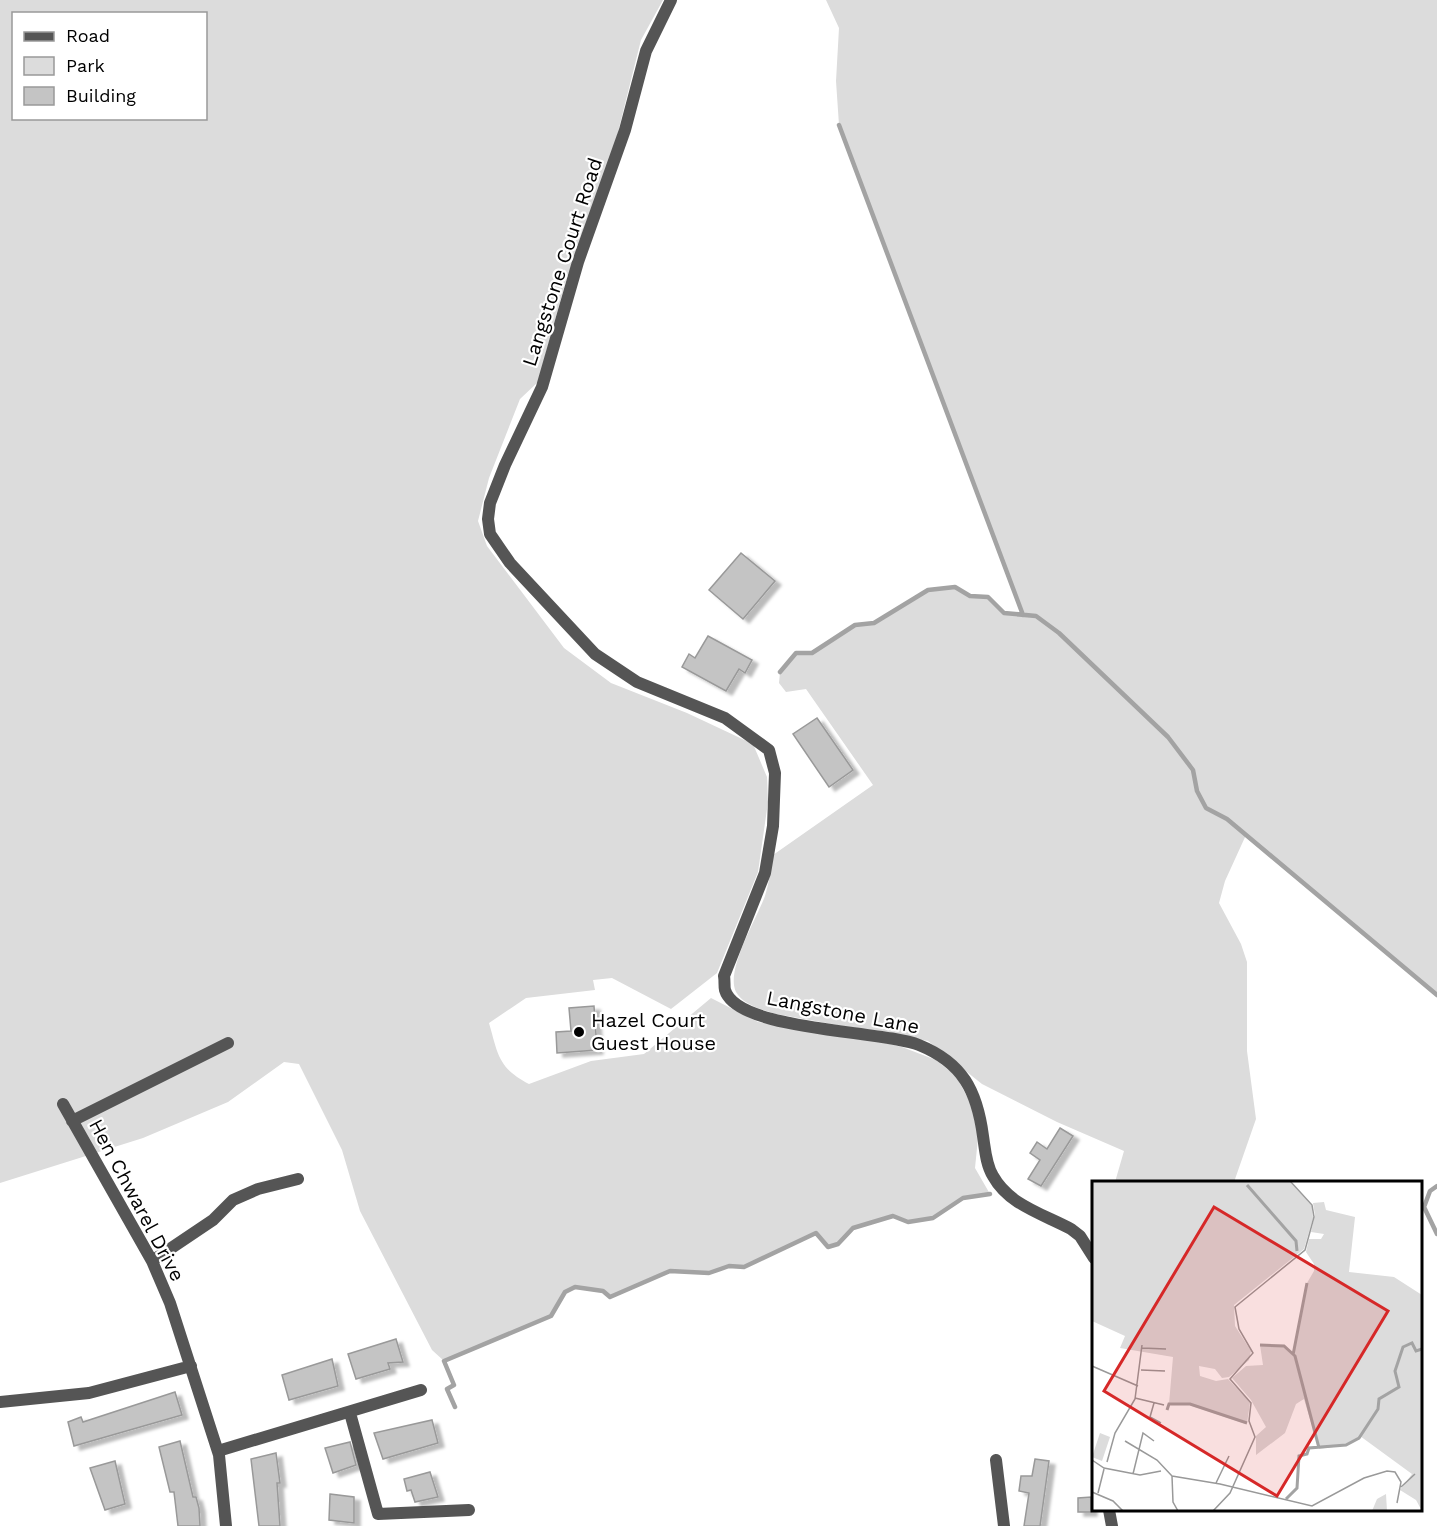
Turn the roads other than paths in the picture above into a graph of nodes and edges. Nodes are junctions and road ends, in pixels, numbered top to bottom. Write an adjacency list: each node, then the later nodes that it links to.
1 (671, 0): 2 (street, Langstone Court Road)
2 (490, 534): 7 (street, Langstone Lane)
3 (228, 1043): 5 (street, Hen Chwarel Drive)
4 (63, 1104): 5 (street, Hen Chwarel Drive)
5 (72, 1121): 8 (street, Hen Chwarel Drive)
6 (298, 1179): 8 (street)
7 (1092, 1255)
8 (152, 1261): 9 (street, Hen Chwarel Drive)
9 (191, 1366): 11 (street); 13 (street, Hen Chwarel Drive)
10 (421, 1390): 12 (street)
11 (0, 1402)
12 (350, 1413): 13 (street); 17 (street)
13 (218, 1451): 18 (street, Hen Chwarel Drive)
14 (996, 1460): 19 (street)
15 (469, 1510): 17 (street)
16 (1109, 1511): 20 (street)
17 (378, 1520)
18 (225, 1526)
19 (1004, 1526)
20 (1112, 1526)

